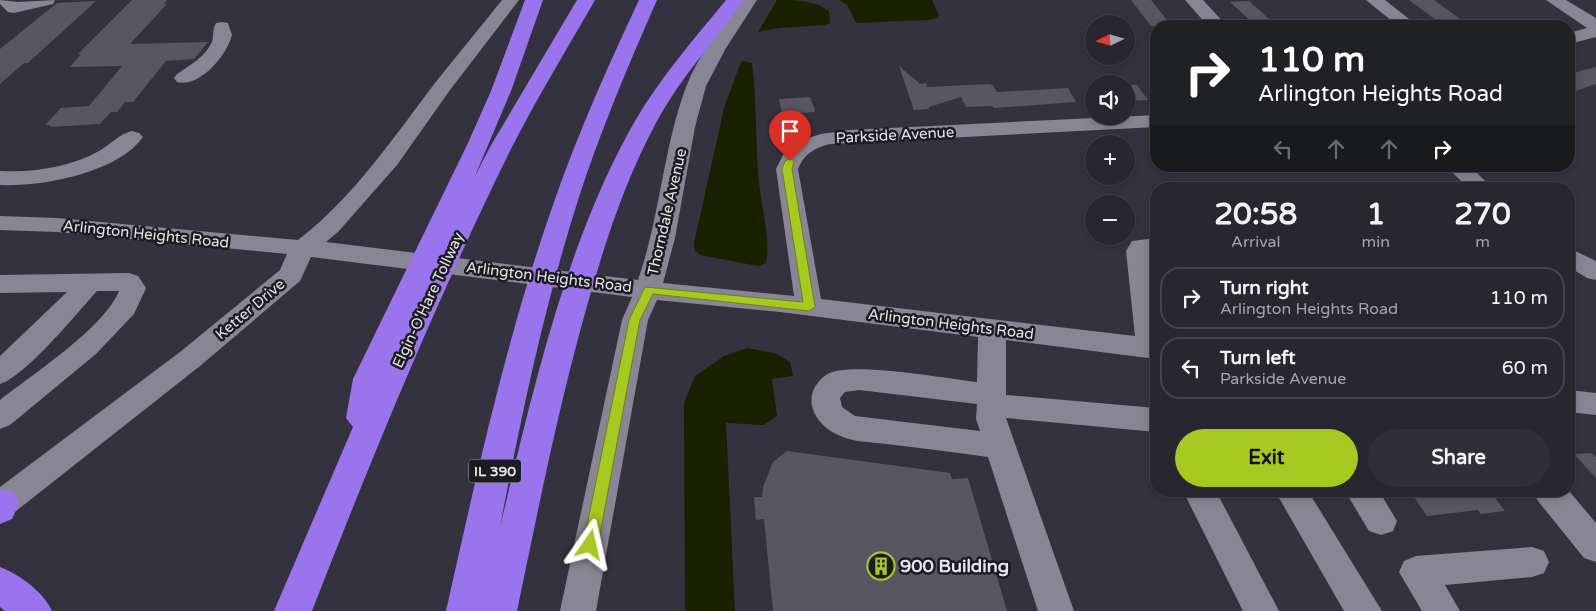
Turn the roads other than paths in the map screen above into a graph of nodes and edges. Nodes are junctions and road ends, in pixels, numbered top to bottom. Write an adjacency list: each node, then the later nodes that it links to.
1 (47, 0): 11 (street)
2 (511, 0): 27 (street, Ketter Drive)
3 (534, 0): 24 (highway)
4 (586, 0): 24 (highway, Elgin-O'Hare Tollway)
5 (648, 0): 57 (highway, IL 390)
6 (735, 0): 58 (highway, IL 390)
7 (749, 0): 32 (street, Thorndale Avenue)
8 (1193, 0): 12 (street)
9 (1374, 0): 13 (street)
10 (1554, 0): 14 (street)
11 (6, 7)
12 (1212, 20)
13 (1401, 20)
14 (1596, 26)
15 (222, 27): 18 (street)
16 (1596, 31): 17 (street)
17 (1575, 37)
18 (184, 78)
19 (1150, 121): 33 (street, Parkside Avenue)
20 (106, 138): 22 (lane)
21 (1464, 172): 23 (street)
22 (2, 179)
23 (1475, 182)
24 (456, 214): 56 (highway, Elgin-O'Hare Tollway)
25 (0, 223): 27 (street, Arlington Heights Road)
26 (1150, 247): 35 (street)
27 (302, 249): 32 (street, Arlington Heights Road); 48 (street, Ketter Drive)
28 (1575, 260): 29 (street)
29 (1596, 272)
30 (90, 283): 31 (street); 37 (street); 41 (street)
31 (0, 284)
32 (649, 290): 33 (street, Arlington Heights Road); 59 (street, Thorndale Avenue)
33 (809, 307): 34 (street, Arlington Heights Road)
34 (992, 329): 36 (street, Arlington Heights Road); 38 (street)
35 (1150, 329)
36 (1150, 348)
37 (0, 373)
38 (991, 400): 42 (street); 43 (street); 43 (street)
39 (1575, 402): 40 (street)
40 (1596, 404)
41 (0, 417)
42 (1150, 419)
43 (1000, 446): 60 (street)
44 (1202, 497): 61 (street)
45 (1295, 497): 62 (street)
46 (1365, 497): 49 (street)
47 (1554, 497): 50 (street)
48 (1, 505)
49 (1381, 521)
50 (1596, 547)
51 (1532, 562): 63 (street)
52 (0, 584): 55 (highway)
53 (0, 606): 54 (highway)
54 (12, 611)
55 (33, 611)
56 (293, 611)
57 (465, 611)
58 (498, 611)
59 (578, 611)
60 (1056, 611)
61 (1261, 611)
62 (1364, 611)
63 (1442, 611)

